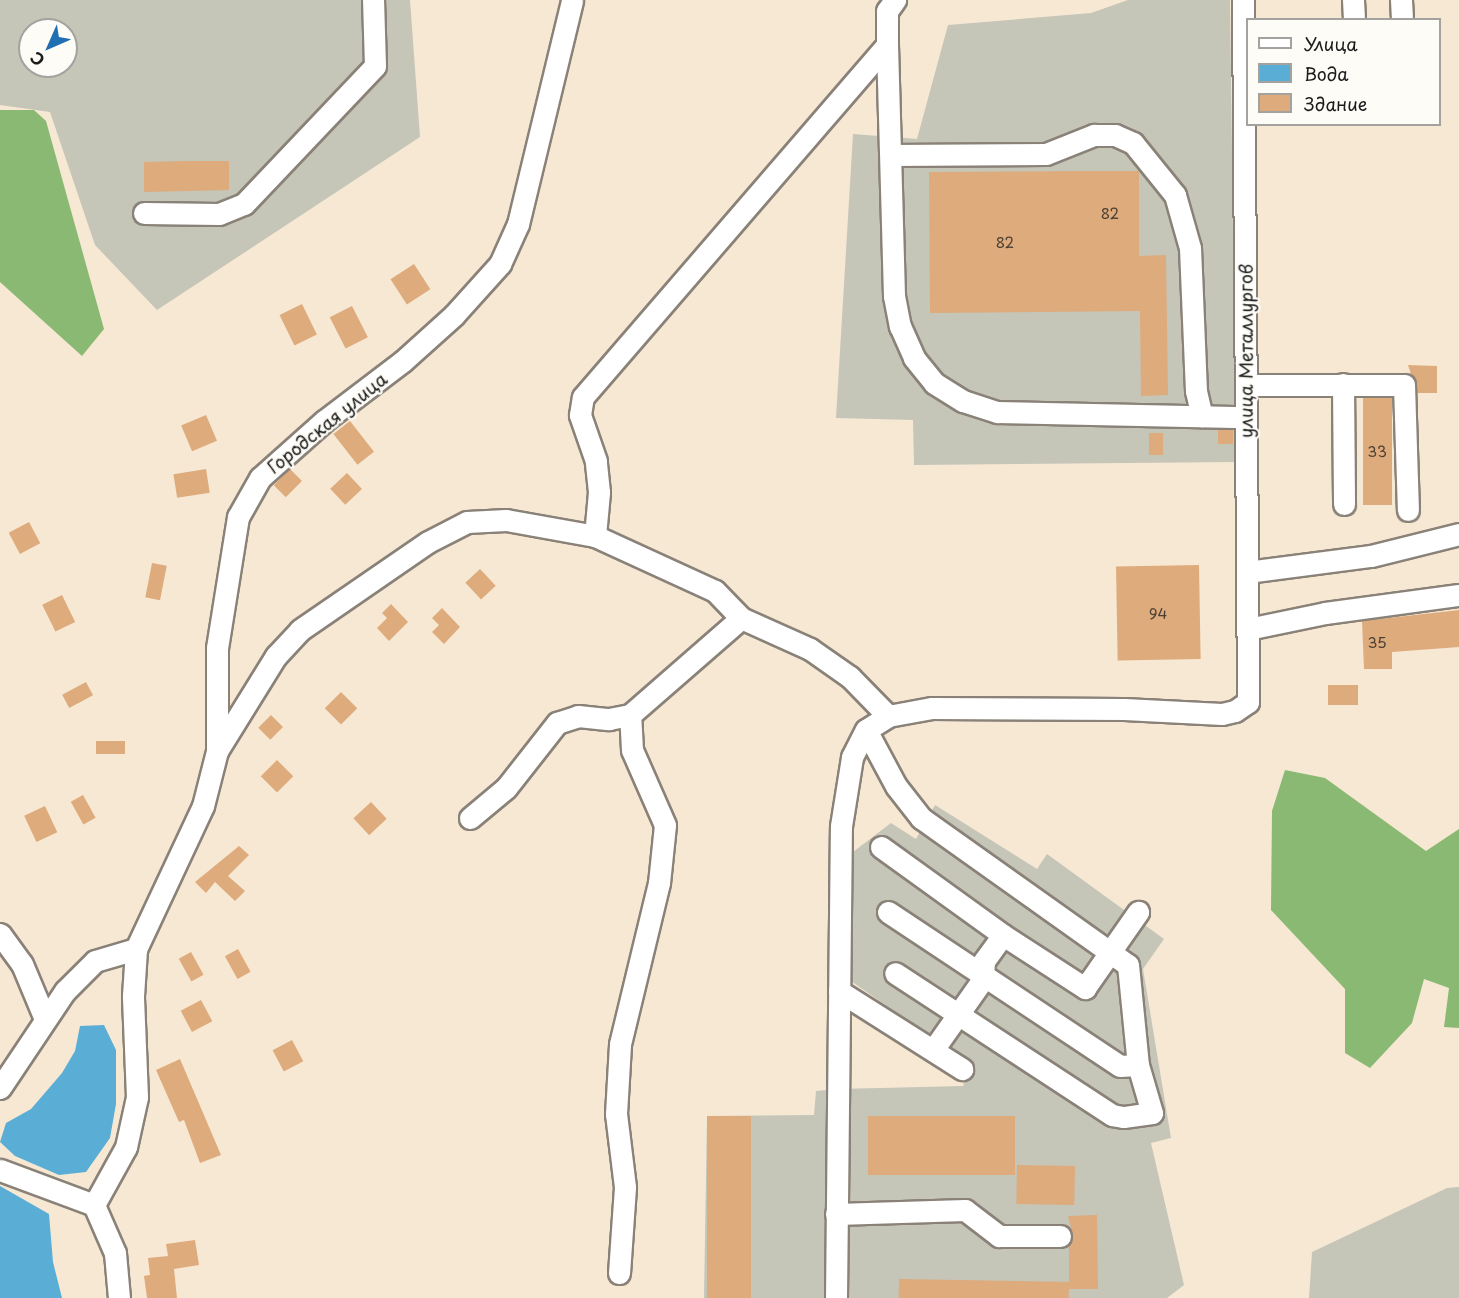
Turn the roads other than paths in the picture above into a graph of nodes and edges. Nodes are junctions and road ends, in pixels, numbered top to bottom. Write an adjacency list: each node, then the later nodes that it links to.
1 (374, 0): 11 (street)
2 (572, 0): 27 (street, Городская улица)
3 (895, 0): 9 (street)
4 (1243, 0): 13 (street, улица Металлургов)
5 (1353, 0): 7 (street)
6 (1401, 0): 8 (street)
7 (1354, 18)
8 (1402, 18)
9 (887, 45): 10 (street); 19 (street)
10 (891, 155): 14 (street); 14 (street)
11 (144, 213)
12 (1343, 384): 13 (street); 16 (street); 17 (street)
13 (1246, 385): 15 (street, улица Металлургов)
14 (1202, 416): 15 (street)
15 (1246, 417): 20 (street, улица Металлургов)
16 (1344, 504)
17 (1408, 510)
18 (1459, 534): 20 (street)
19 (595, 536): 22 (street); 27 (street)
20 (1247, 572): 23 (street, улица Металлургов)
21 (1459, 595): 23 (street)
22 (741, 618): 24 (street); 25 (street)
23 (1248, 629): 25 (street, улица Металлургов)
24 (630, 715): 28 (street); 49 (street)
25 (888, 716): 26 (street)
26 (866, 730): 35 (street); 38 (street)
27 (216, 751): 34 (street, Городская улица)
28 (470, 818)
29 (881, 847): 33 (street)
30 (888, 912): 37 (street)
31 (1138, 912): 35 (street)
32 (0, 934): 40 (street)
33 (1003, 935): 35 (street); 37 (street)
34 (136, 948): 40 (street); 46 (street)
35 (1110, 953): 42 (street)
36 (895, 973): 39 (street)
37 (983, 979): 39 (street); 42 (street)
38 (839, 991): 41 (street); 47 (street)
39 (957, 1016): 41 (street); 42 (street)
40 (45, 1019): 44 (street)
41 (933, 1050): 43 (street)
42 (1138, 1065)
43 (962, 1068)
44 (0, 1088)
45 (0, 1170): 46 (street)
46 (94, 1205): 50 (street)
47 (836, 1214): 48 (street); 51 (street)
48 (1060, 1236)
49 (619, 1273)
50 (119, 1298)
51 (836, 1298)

